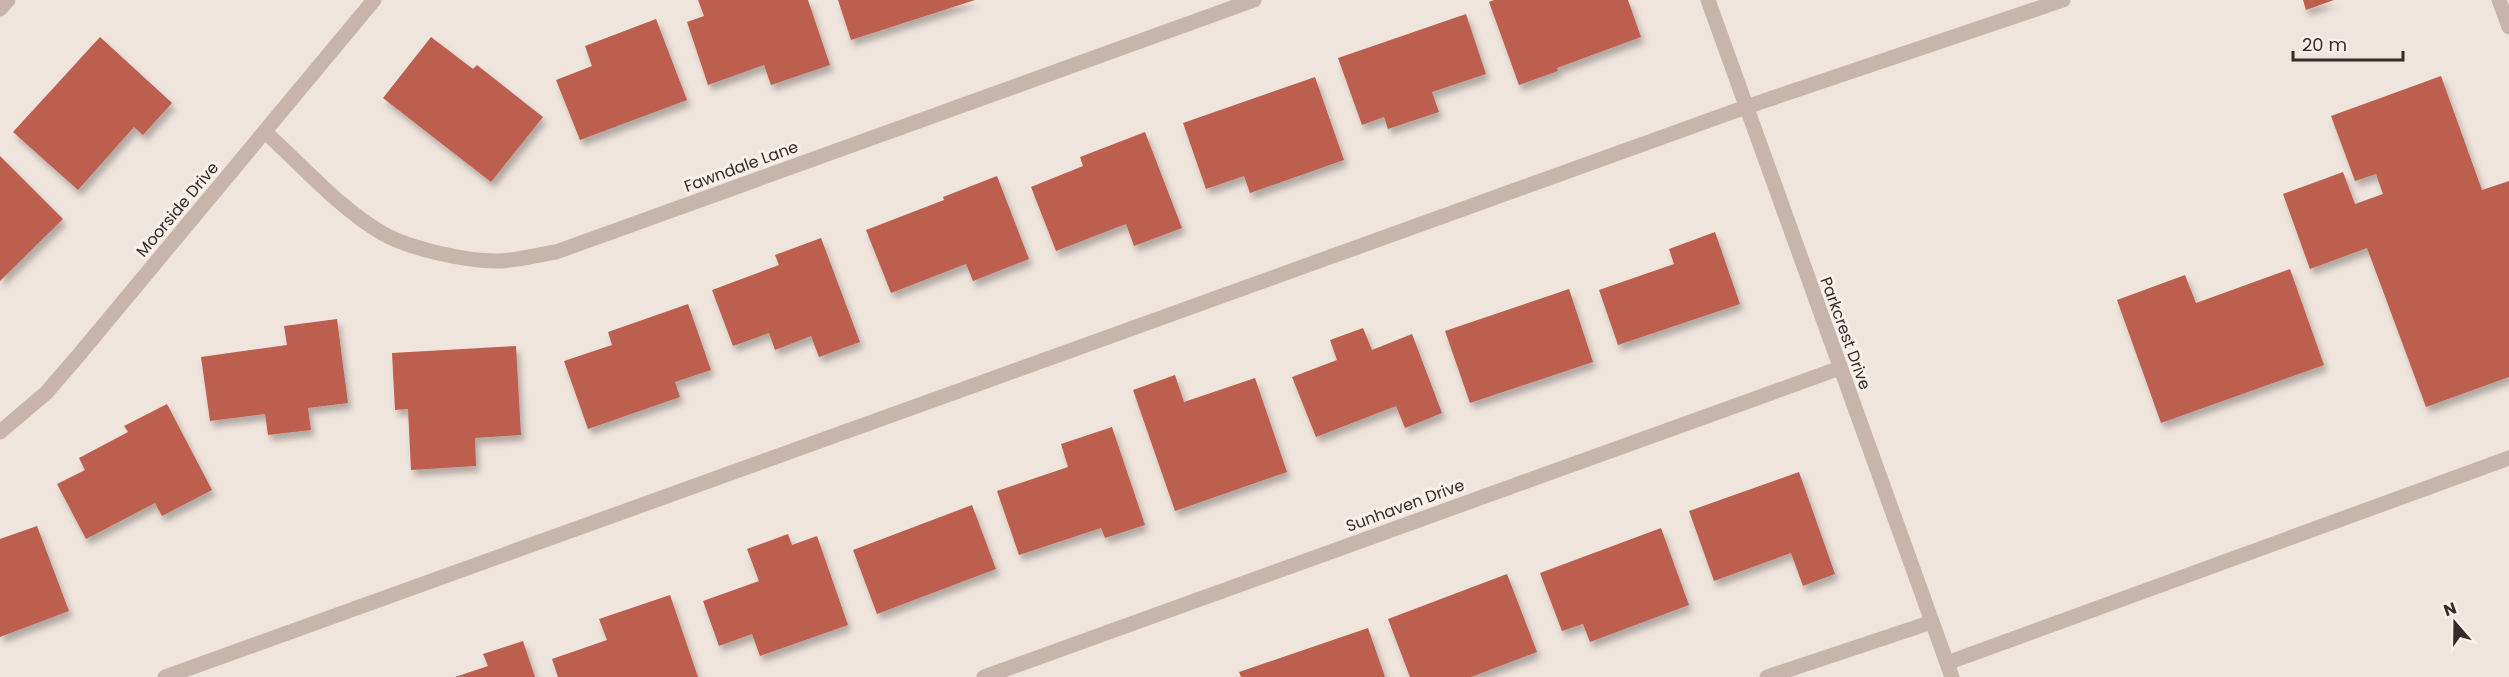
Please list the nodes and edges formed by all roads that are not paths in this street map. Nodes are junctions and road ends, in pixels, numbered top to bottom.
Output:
1 (8, 0) edge
2 (374, 0) edge
3 (1254, 0) edge
4 (1708, 0) edge
5 (2063, 0) edge
6 (2499, 0) edge
7 (0, 9) edge
8 (2509, 27) edge
9 (1746, 107) junction
10 (265, 132) junction
11 (1840, 368) junction
12 (0, 432) edge
13 (2509, 458) edge
14 (1932, 622) junction
15 (1950, 670) edge
16 (165, 677) edge
17 (984, 677) edge
18 (1767, 677) edge

1 - 7 street
2 - 10 street, Moorside Drive
3 - 10 street, Fawndale Lane
4 - 9 street, Parkcrest Drive
5 - 9 street
6 - 8 street
9 - 11 street, Parkcrest Drive
9 - 16 street
10 - 12 street, Moorside Drive
11 - 14 street, Parkcrest Drive
11 - 17 street, Sunhaven Drive
13 - 15 street
14 - 15 street, Parkcrest Drive
14 - 18 street

